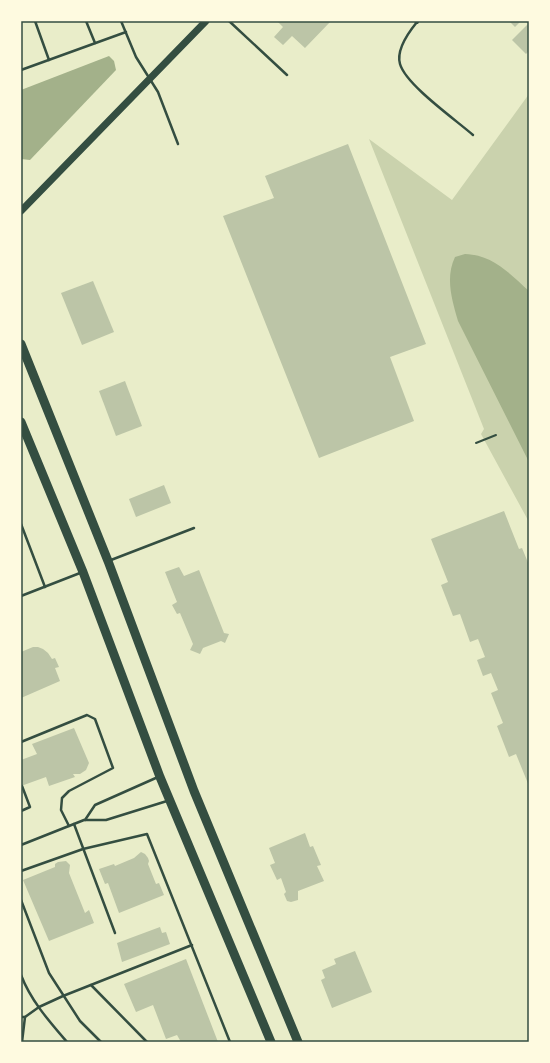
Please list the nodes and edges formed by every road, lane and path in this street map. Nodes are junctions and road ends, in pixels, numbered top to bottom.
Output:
1 (34, 21) edge
2 (86, 21) edge
3 (122, 21) edge
4 (206, 21) edge
5 (229, 21) edge
6 (417, 21) edge
7 (126, 32) junction
8 (95, 43) junction
9 (49, 60) junction
10 (21, 70) edge
11 (287, 75) dead end
12 (149, 80) junction
13 (473, 135) dead end
14 (178, 144) dead end
15 (21, 211) edge
16 (21, 344) edge
17 (21, 422) edge
18 (496, 435) dead end
19 (476, 444) dead end
20 (21, 524) edge
21 (194, 528) dead end
22 (108, 561) junction
23 (83, 572) junction
24 (45, 587) junction
25 (21, 596) edge
26 (21, 742) edge
27 (160, 777) junction
28 (22, 786) edge
29 (170, 800) junction
30 (21, 811) edge
31 (84, 820) junction
32 (74, 824) junction
33 (69, 826) junction
34 (21, 845) edge
35 (83, 849) junction
36 (21, 871) edge
37 (21, 900) edge
38 (115, 933) dead end
39 (192, 945) junction
40 (21, 975) edge
41 (91, 984) junction
42 (63, 996) junction
43 (39, 1007) junction
44 (21, 1017) edge
45 (26, 1017) junction
46 (22, 1042) edge
47 (67, 1042) edge
48 (101, 1042) edge
49 (147, 1042) edge
50 (230, 1042) edge
51 (271, 1042) edge
52 (298, 1042) edge

1 - 9 lane
2 - 8 lane
3 - 7 lane
4 - 12 street
5 - 11 lane
6 - 13 lane
7 - 8 lane
7 - 12 lane
8 - 9 lane
9 - 10 lane
12 - 14 lane
12 - 15 street
16 - 22 main road
17 - 23 main road
18 - 19 path
20 - 24 lane
21 - 22 lane
22 - 52 main road
23 - 24 lane
23 - 27 main road
24 - 25 lane
26 - 33 lane
27 - 29 main road
27 - 31 lane
28 - 30 lane
29 - 31 lane
29 - 51 main road
31 - 32 lane
32 - 33 lane
32 - 35 lane
33 - 34 lane
35 - 36 lane
35 - 38 lane
35 - 39 lane
37 - 42 lane
39 - 41 lane
39 - 50 lane
40 - 43 lane
41 - 42 lane
41 - 49 lane
42 - 43 lane
42 - 48 lane
43 - 45 lane
43 - 47 lane
44 - 45 lane
45 - 46 lane

